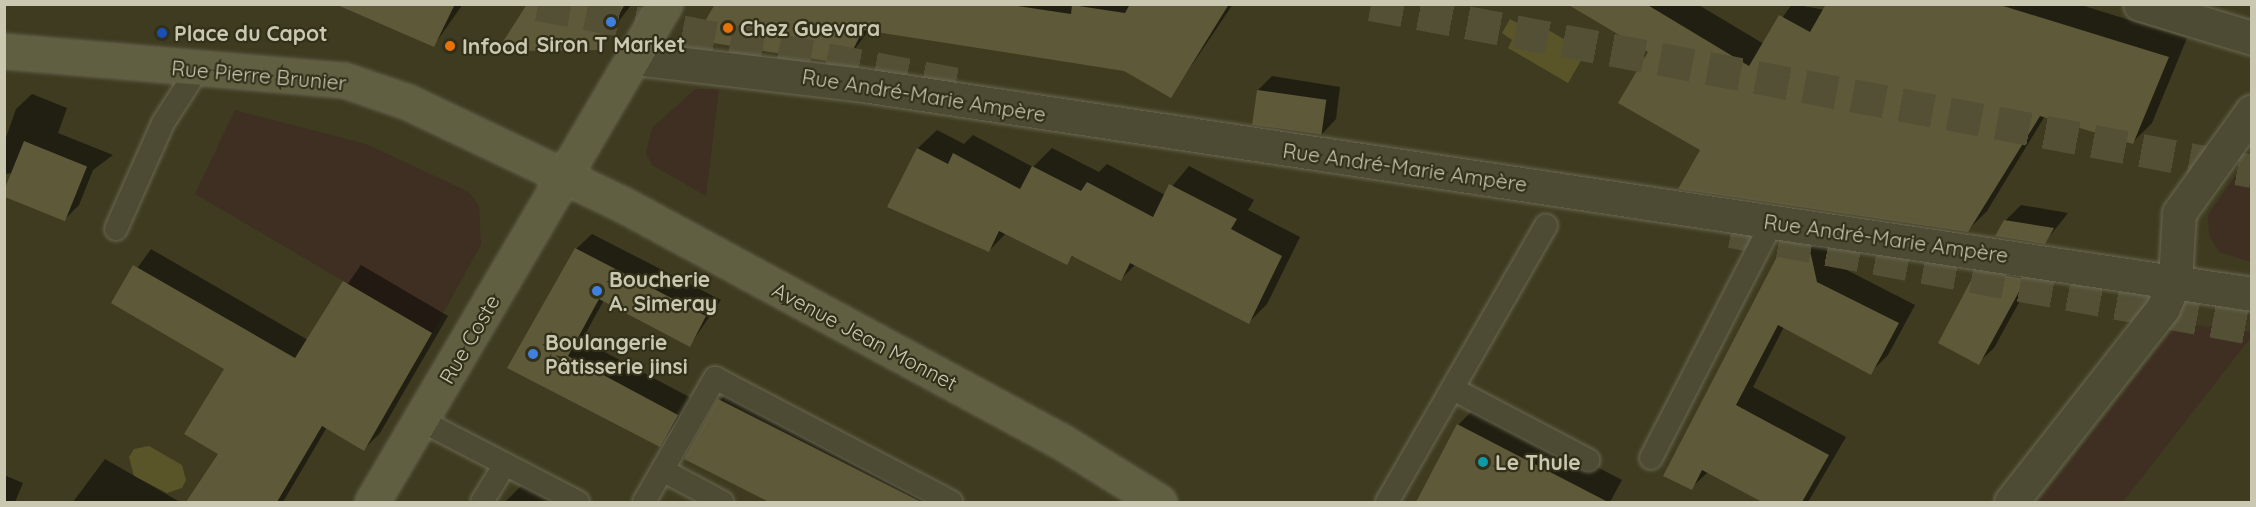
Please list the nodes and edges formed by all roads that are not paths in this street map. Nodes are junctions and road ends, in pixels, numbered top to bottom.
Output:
1 (665, 4) edge
2 (2140, 4) edge
3 (2252, 38) edge
4 (4, 51) edge
5 (634, 58) junction
6 (199, 68) junction
7 (2252, 111) edge
8 (567, 177) junction
9 (1773, 221) junction
10 (1546, 225) dead end
11 (116, 229) dead end
12 (2175, 280) junction
13 (2252, 294) edge
14 (1453, 389) junction
15 (420, 420) junction
16 (1651, 458) dead end
17 (1588, 460) dead end
18 (505, 464) junction
19 (666, 472) junction
20 (372, 502) edge
21 (482, 502) edge
22 (578, 502) edge
23 (644, 502) edge
24 (722, 502) edge
25 (951, 502) edge
26 (1159, 502) edge
27 (1387, 502) edge
28 (2011, 502) edge

1 - 5 street, Rue Coste
2 - 3 street
4 - 6 street, Rue Pierre Brunier
5 - 8 street, Rue Coste
5 - 9 street, Rue André-Marie Ampère
6 - 8 street, Rue Pierre Brunier
6 - 11 lane
7 - 12 street
8 - 15 street, Rue Coste
8 - 26 street, Avenue Jean Monnet
9 - 12 street, Rue André-Marie Ampère
9 - 16 lane
10 - 14 lane
12 - 13 street, Rue André-Marie Ampère
12 - 28 street
14 - 17 lane
14 - 27 lane
15 - 18 lane
15 - 20 street, Rue Coste
18 - 21 lane
18 - 22 lane
19 - 23 lane
19 - 24 lane
19 - 25 lane

